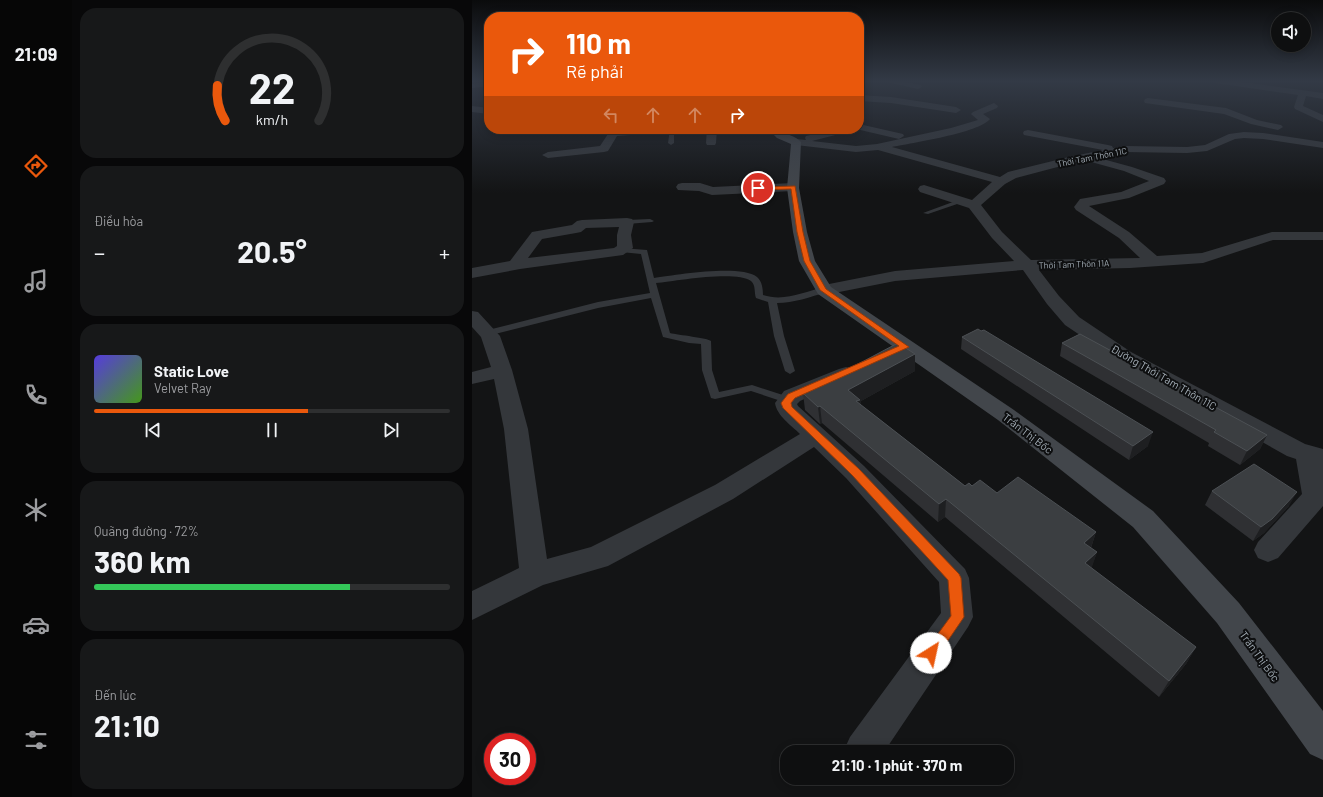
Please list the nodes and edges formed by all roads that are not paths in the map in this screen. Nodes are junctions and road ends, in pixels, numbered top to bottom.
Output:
1 (985, 118) edge
2 (1244, 118) edge
3 (864, 128) edge
4 (1287, 128) dead end
5 (1028, 133) dead end
6 (613, 134) edge
7 (671, 134) edge
8 (712, 134) edge
9 (779, 134) edge
10 (828, 134) edge
11 (1130, 135) dead end
12 (899, 136) dead end
13 (796, 142) junction
14 (671, 143) dead end
15 (711, 143) dead end
16 (1323, 145) edge
17 (877, 147) junction
18 (1124, 149) junction
19 (548, 155) dead end
20 (1085, 157) junction
21 (1001, 181) junction
22 (682, 187) dead end
23 (793, 187) junction
24 (924, 189) dead end
25 (961, 201) junction
26 (974, 205) junction
27 (926, 213) dead end
28 (650, 221) dead end
29 (627, 222) junction
30 (1323, 236) edge
31 (624, 250) junction
32 (1153, 261) junction
33 (515, 265) junction
34 (1027, 266) junction
35 (472, 273) edge
36 (651, 281) junction
37 (824, 290) junction
38 (654, 295) junction
39 (772, 301) junction
40 (476, 319) edge
41 (886, 355) junction
42 (502, 370) junction
43 (790, 371) dead end
44 (472, 378) edge
45 (788, 400) junction
46 (816, 435) junction
47 (1315, 456) edge
48 (1268, 550) dead end
49 (534, 575) junction
50 (472, 606) edge
51 (1323, 741) edge
52 (867, 745) edge

1 - 17 street
2 - 4 street
3 - 12 street
5 - 18 street
6 - 19 street
7 - 14 lane
8 - 15 street
9 - 13 street
10 - 13 street
11 - 18 street
13 - 17 street
13 - 23 street, Trần Thị Bốc
16 - 18 street, Thới Tam Thôn 11C
17 - 21 street
18 - 20 street, Thới Tam Thôn 11C
20 - 21 street, Thới Tam Thôn 11C
20 - 32 street
21 - 26 street, Thới Tam Thôn 11C
22 - 23 street
23 - 37 street, Trần Thị Bốc
24 - 25 street
25 - 26 street
25 - 27 lane
26 - 34 street
28 - 29 lane
29 - 31 street
29 - 33 street
30 - 32 street, Thới Tam Thôn 11A
31 - 33 street
31 - 36 lane
32 - 34 street, Thới Tam Thôn 11A
33 - 35 street
34 - 37 street, Thới Tam Thôn 11A
34 - 47 street, Đường Thới Tam Thôn 11C
36 - 38 lane
36 - 39 lane
37 - 39 lane
37 - 41 street, Trần Thị Bốc
38 - 40 lane
38 - 45 lane
39 - 43 lane
40 - 42 street
41 - 45 street
41 - 51 street, Trần Thị Bốc
42 - 44 street
42 - 49 street
45 - 46 street
46 - 49 street
46 - 52 street
47 - 48 street
49 - 50 street

